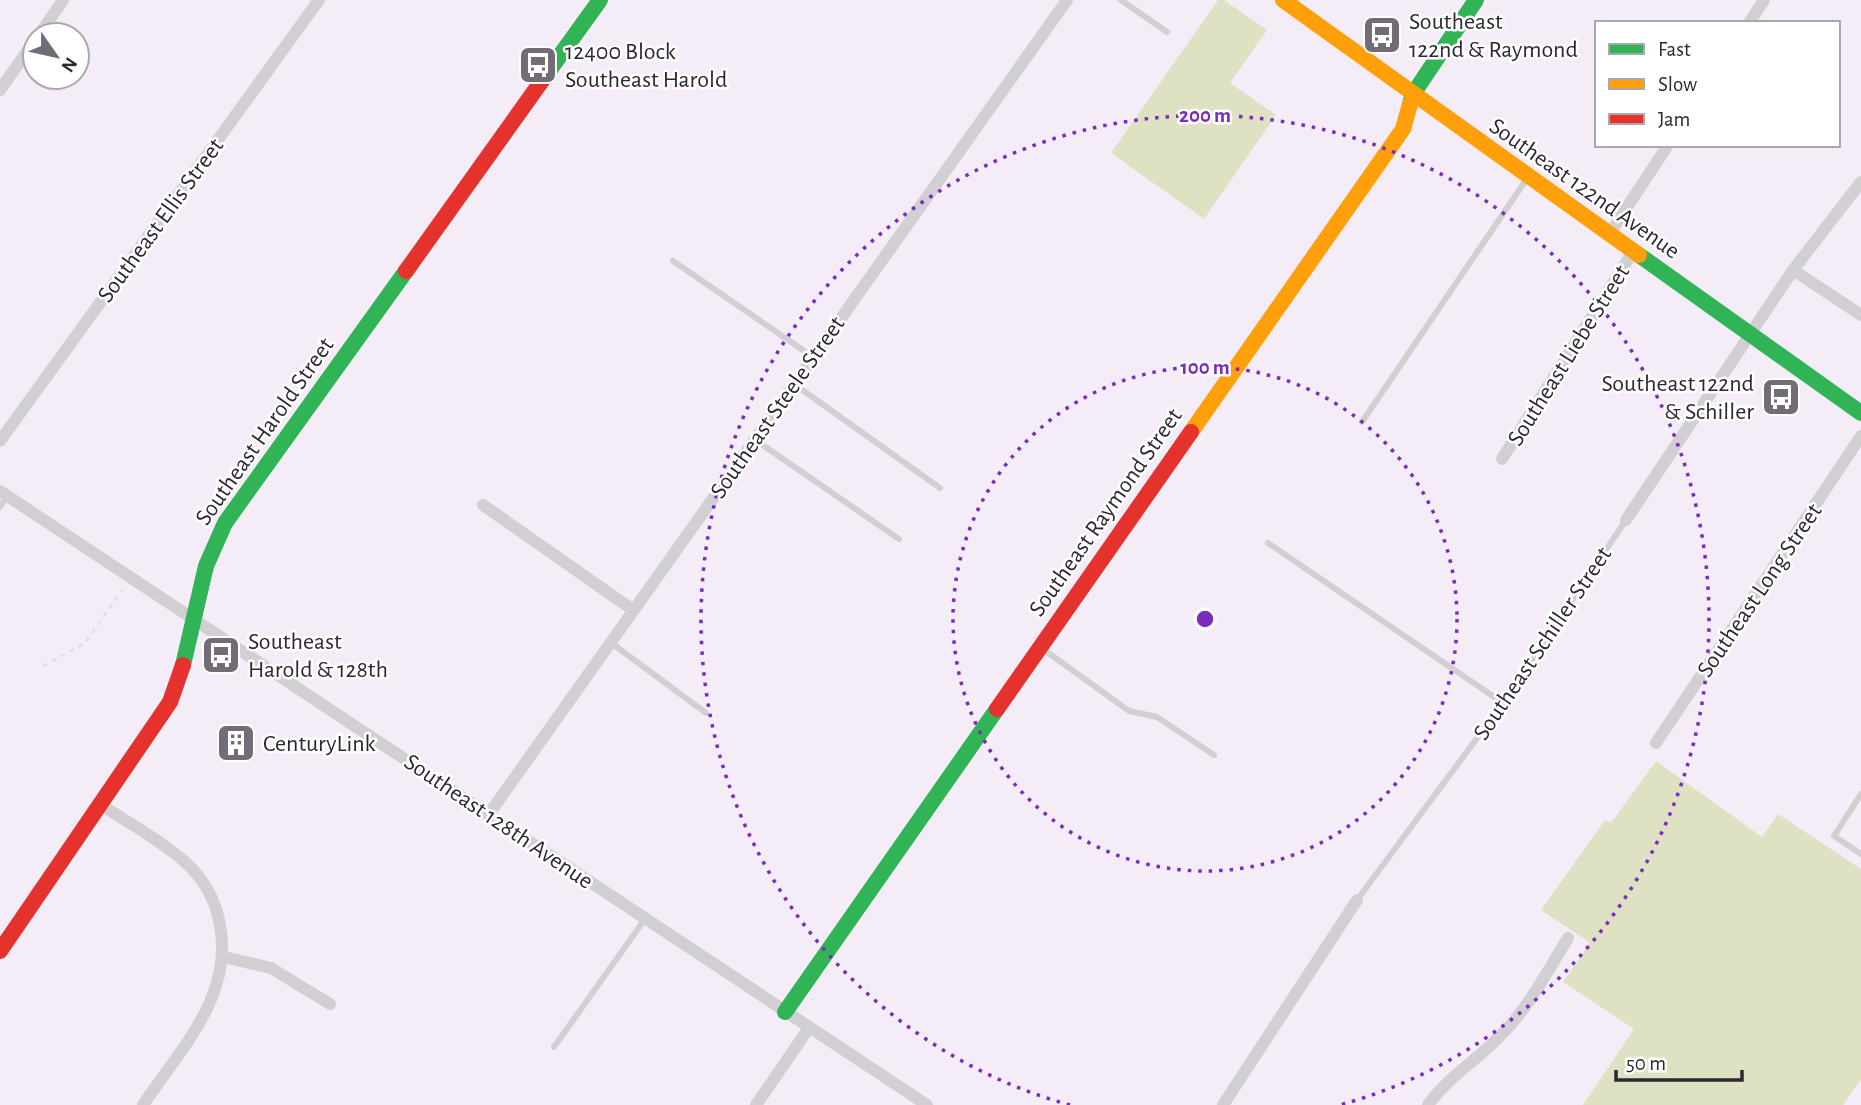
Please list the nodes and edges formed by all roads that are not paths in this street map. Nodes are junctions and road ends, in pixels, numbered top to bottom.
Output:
1 (63, 0) edge
2 (319, 0) edge
3 (600, 0) edge
4 (1067, 0) edge
5 (1121, 0) edge
6 (1283, 0) edge
7 (1476, 0) edge
8 (1764, 0) edge
9 (48, 21) edge
10 (1750, 21) edge
11 (1167, 32) dead end
12 (21, 60) edge
13 (0, 90) edge
14 (1413, 94) junction
15 (1667, 147) edge
16 (1529, 176) junction
17 (1861, 182) edge
18 (1610, 233) junction
19 (1634, 250) junction
20 (673, 261) dead end
21 (1793, 270) junction
22 (1861, 315) edge
23 (1751, 334) junction
24 (813, 357) junction
25 (794, 384) junction
26 (1861, 413) edge
27 (1362, 422) dead end
28 (1861, 436) edge
29 (754, 439) junction
30 (0, 441) edge
31 (1502, 459) dead end
32 (940, 488) dead end
33 (3, 498) edge
34 (483, 505) dead end
35 (1626, 520) joint
36 (899, 539) dead end
37 (1268, 543) dead end
38 (633, 610) junction
39 (194, 619) junction
40 (610, 642) junction
41 (1039, 646) junction
42 (1503, 703) junction
43 (706, 713) dead end
44 (1656, 743) dead end
45 (1214, 755) dead end
46 (1861, 794) edge
47 (101, 805) junction
48 (489, 814) junction
49 (1861, 854) edge
50 (1357, 900) joint
51 (645, 919) junction
52 (1568, 938) dead end
53 (0, 951) edge
54 (224, 957) junction
55 (330, 1004) dead end
56 (785, 1012) junction
57 (809, 1028) junction
58 (554, 1047) dead end
59 (143, 1105) edge
60 (756, 1105) edge
61 (927, 1105) edge
62 (1223, 1105) edge
63 (1428, 1105) edge

1 - 9 street
2 - 30 street, Southeast Ellis Street
3 - 39 street, Southeast Harold Street
4 - 24 street, Southeast Steele Street
5 - 11 lane
6 - 14 street, Southeast 122nd Avenue
7 - 14 street, Southeast Raymond Street
8 - 10 street
12 - 13 street
14 - 16 street, Southeast 122nd Avenue
14 - 41 street, Southeast Raymond Street
15 - 18 street, Southeast Liebe Street
16 - 18 street, Southeast 122nd Avenue
16 - 27 lane
17 - 21 street, Southeast Schiller Street
18 - 19 street, Southeast 122nd Avenue
19 - 23 street, Southeast 122nd Avenue
19 - 31 street, Southeast Liebe Street
20 - 24 lane
21 - 22 street
21 - 23 street, Southeast Schiller Street
23 - 26 street, Southeast 122nd Avenue
23 - 35 street, Southeast Schiller Street
24 - 25 street, Southeast Steele Street
25 - 29 street, Southeast Steele Street
25 - 32 lane
28 - 44 street, Southeast Long Street
29 - 36 lane
29 - 38 street, Southeast Steele Street
33 - 39 street, Southeast 128th Avenue
34 - 38 street
35 - 42 lane, Southeast Schiller Street
37 - 42 lane
38 - 40 street, Southeast Steele Street
39 - 47 street, Southeast Harold Street
39 - 48 street, Southeast 128th Avenue
40 - 43 lane
40 - 48 street, Southeast Steele Street
41 - 45 lane
41 - 56 street, Southeast Raymond Street
42 - 50 lane, Southeast Schiller Street
46 - 49 lane
47 - 53 street, Southeast Harold Street
47 - 54 street
48 - 51 street, Southeast 128th Avenue
50 - 62 street, Southeast Schiller Street
51 - 56 street, Southeast 128th Avenue
51 - 58 lane
52 - 63 street
54 - 55 street
54 - 59 street
56 - 57 street, Southeast 128th Avenue
57 - 60 street
57 - 61 street, Southeast 128th Avenue

